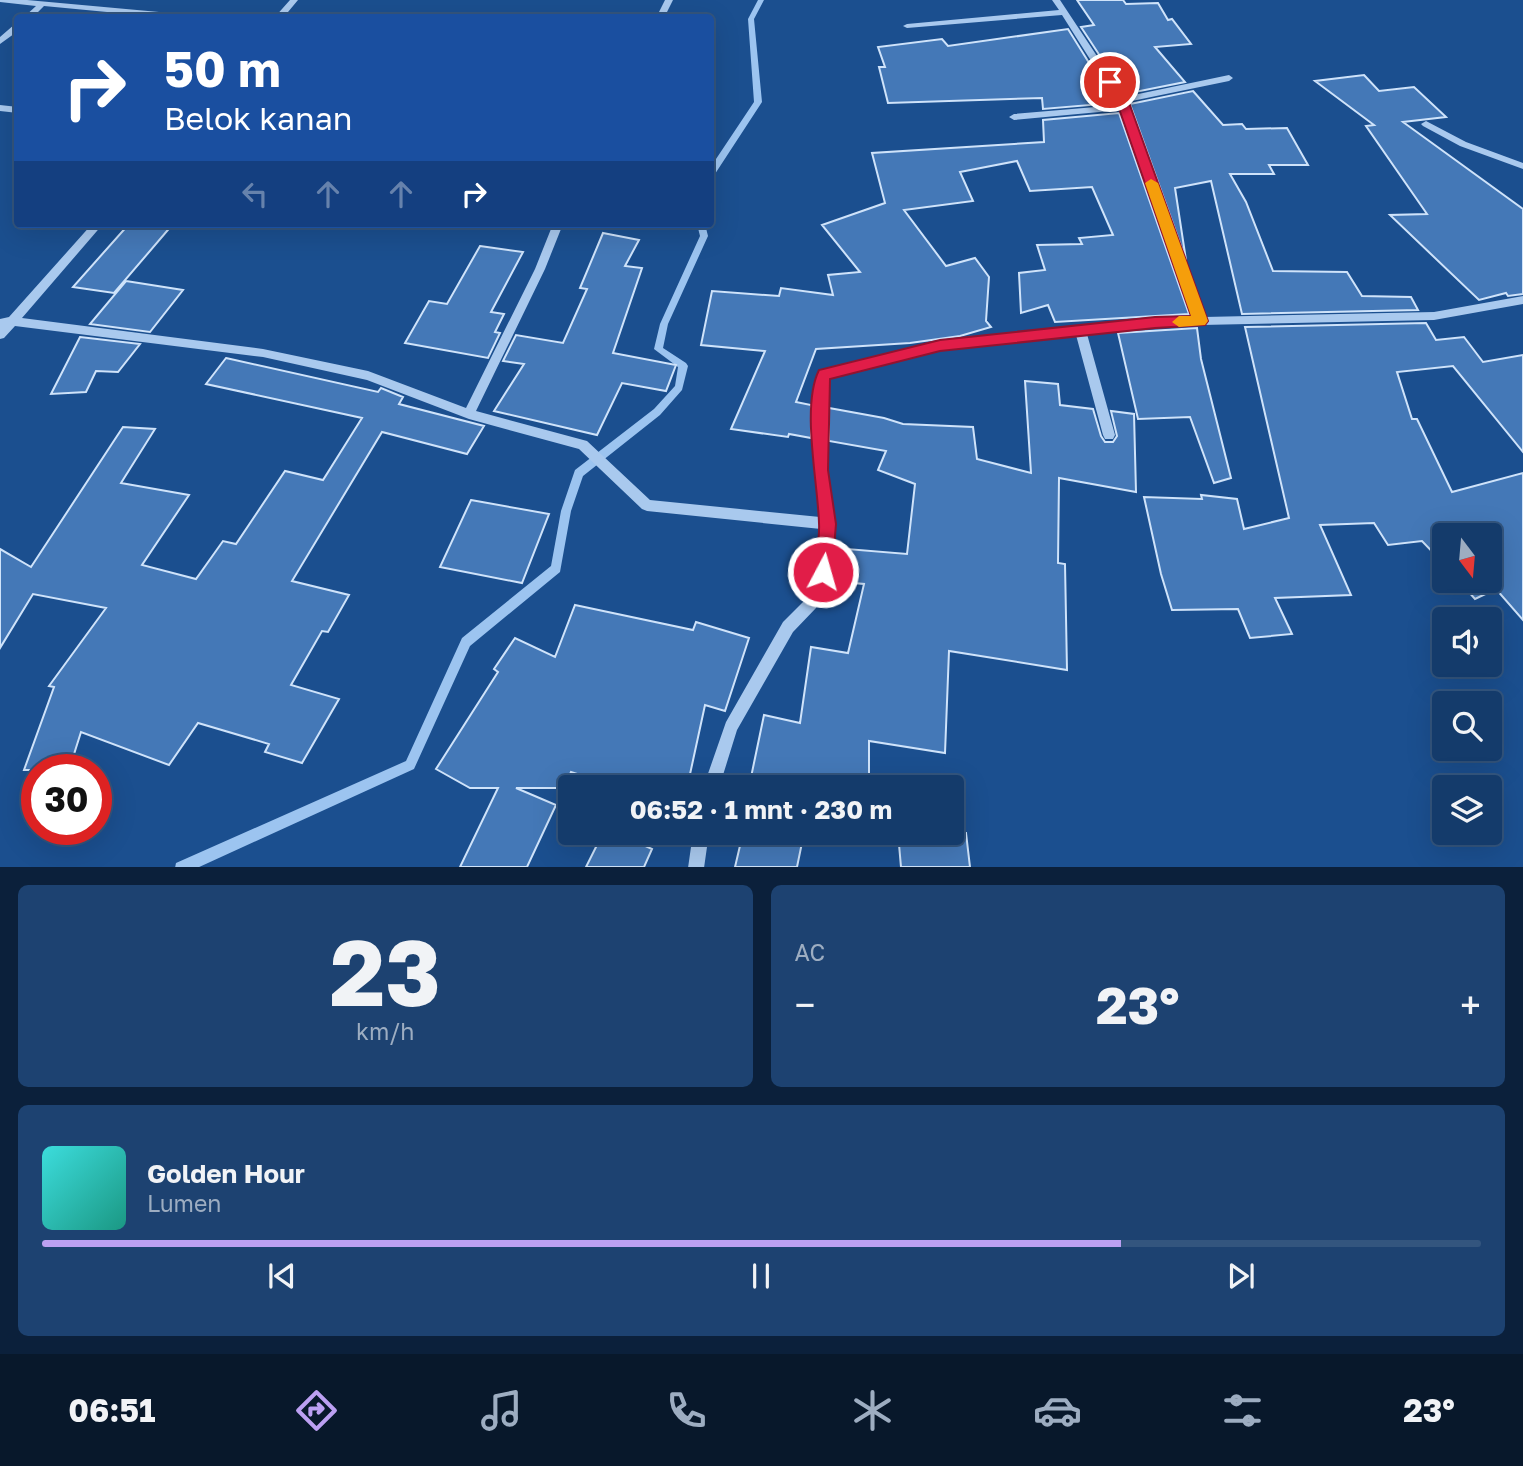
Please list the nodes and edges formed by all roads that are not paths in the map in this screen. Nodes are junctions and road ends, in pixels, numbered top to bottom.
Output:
1 (0, 0) edge
2 (294, 0) edge
3 (1056, 0) edge
4 (43, 5) junction
5 (135, 10) junction
6 (1064, 12) junction
7 (32, 14) edge
8 (130, 14) edge
9 (168, 14) edge
10 (282, 14) edge
11 (907, 26) dead end
12 (14, 29) edge
13 (0, 41) edge
14 (1229, 78) dead end
15 (1123, 104) junction
16 (1014, 117) dead end
17 (1426, 124) dead end
18 (1523, 166) edge
19 (95, 228) edge
20 (556, 228) edge
21 (1523, 300) edge
22 (1200, 321) junction
23 (6, 322) edge
24 (1080, 330) junction
25 (0, 335) edge
26 (469, 414) junction
27 (1109, 435) dead end
28 (828, 524) junction
29 (715, 775) edge
30 (699, 845) edge
31 (696, 867) edge

1 - 4 street
2 - 10 street
3 - 6 street
4 - 5 street
4 - 7 street
5 - 8 street
5 - 9 street
6 - 11 street
6 - 15 street
12 - 13 street
14 - 15 street
15 - 16 street
15 - 22 street
17 - 18 street
19 - 23 street
20 - 26 street
21 - 22 street
22 - 24 street
23 - 25 street
23 - 26 street
24 - 27 street
24 - 28 street
26 - 28 street
28 - 29 street
30 - 31 street

